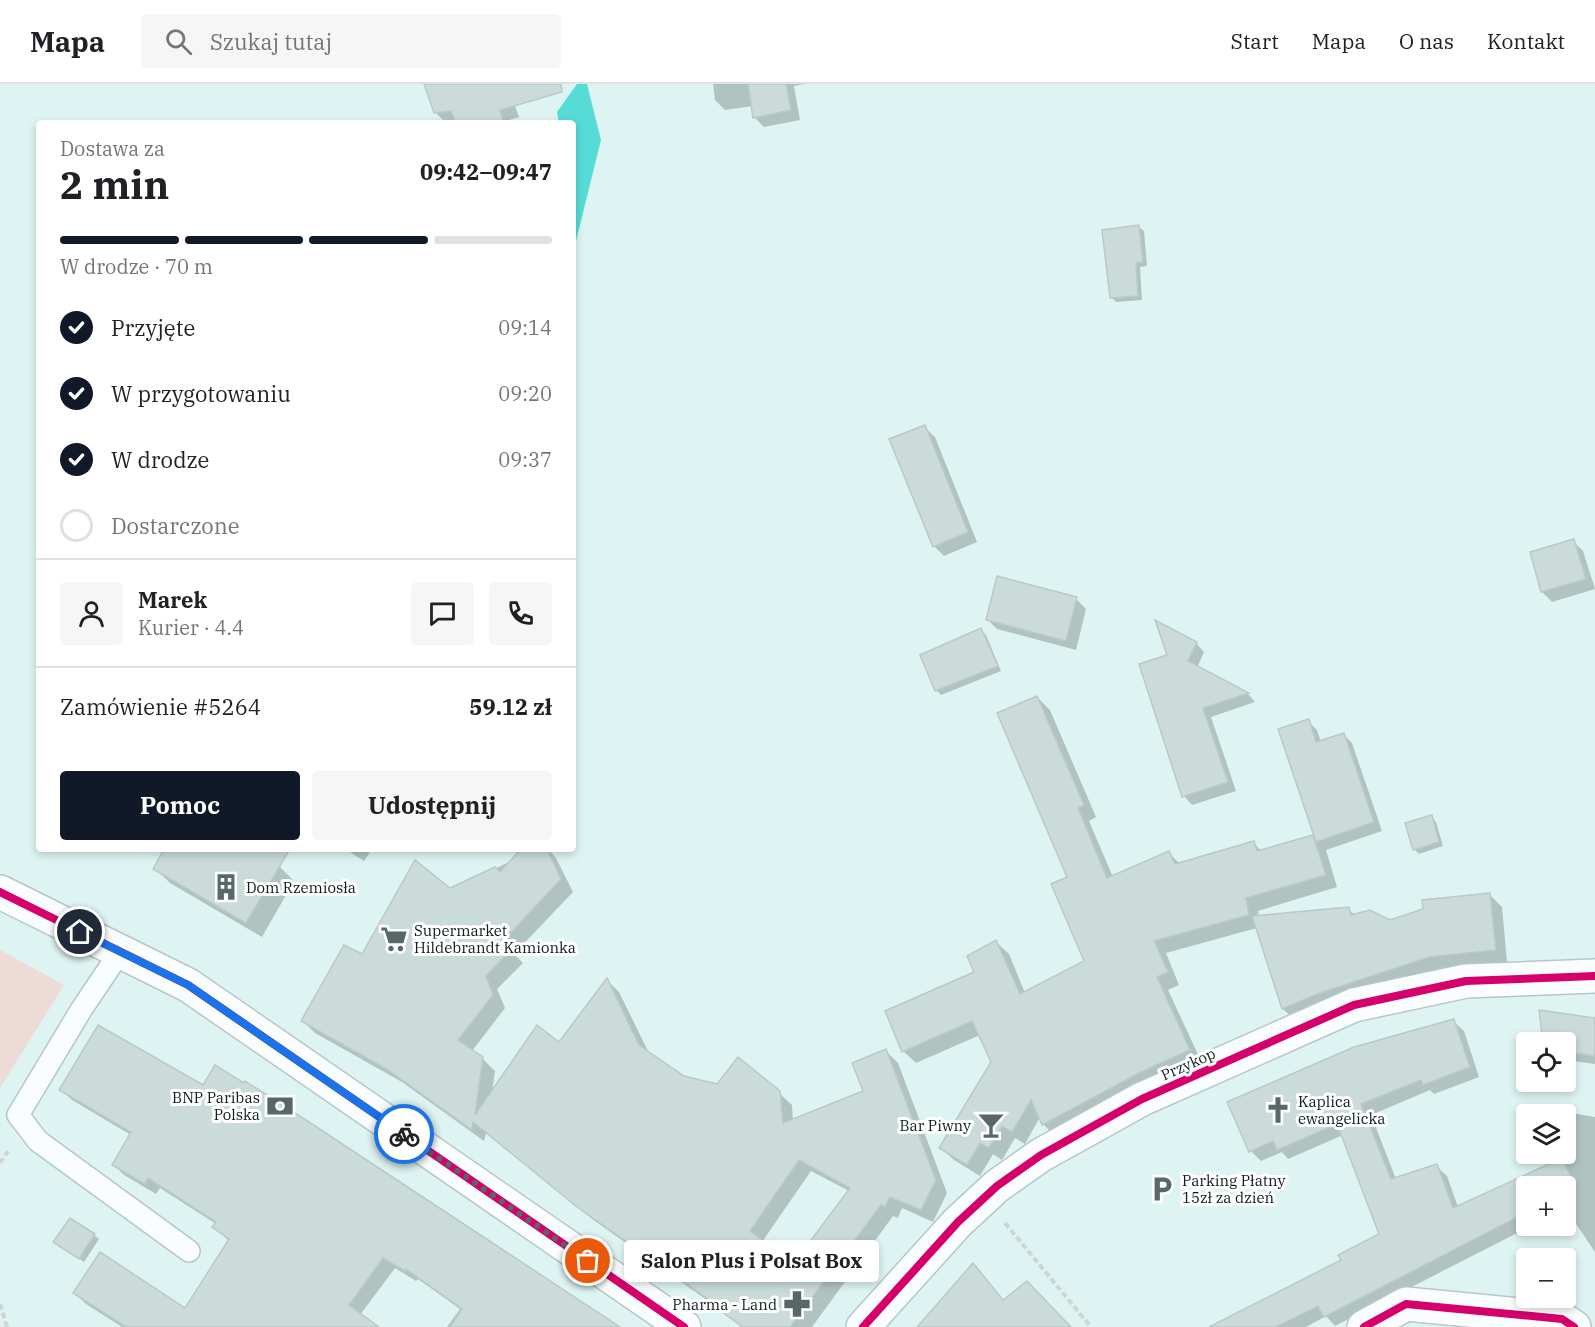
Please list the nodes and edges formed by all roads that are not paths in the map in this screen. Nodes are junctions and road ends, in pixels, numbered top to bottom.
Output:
1 (0, 892) edge
2 (120, 952) junction
3 (1595, 976) edge
4 (189, 1251) dead end
5 (684, 1327) edge
6 (863, 1327) edge
7 (1364, 1327) edge
8 (1574, 1327) edge

1 - 2 street
2 - 4 lane
2 - 5 street
3 - 6 street, Przykop
7 - 8 street

